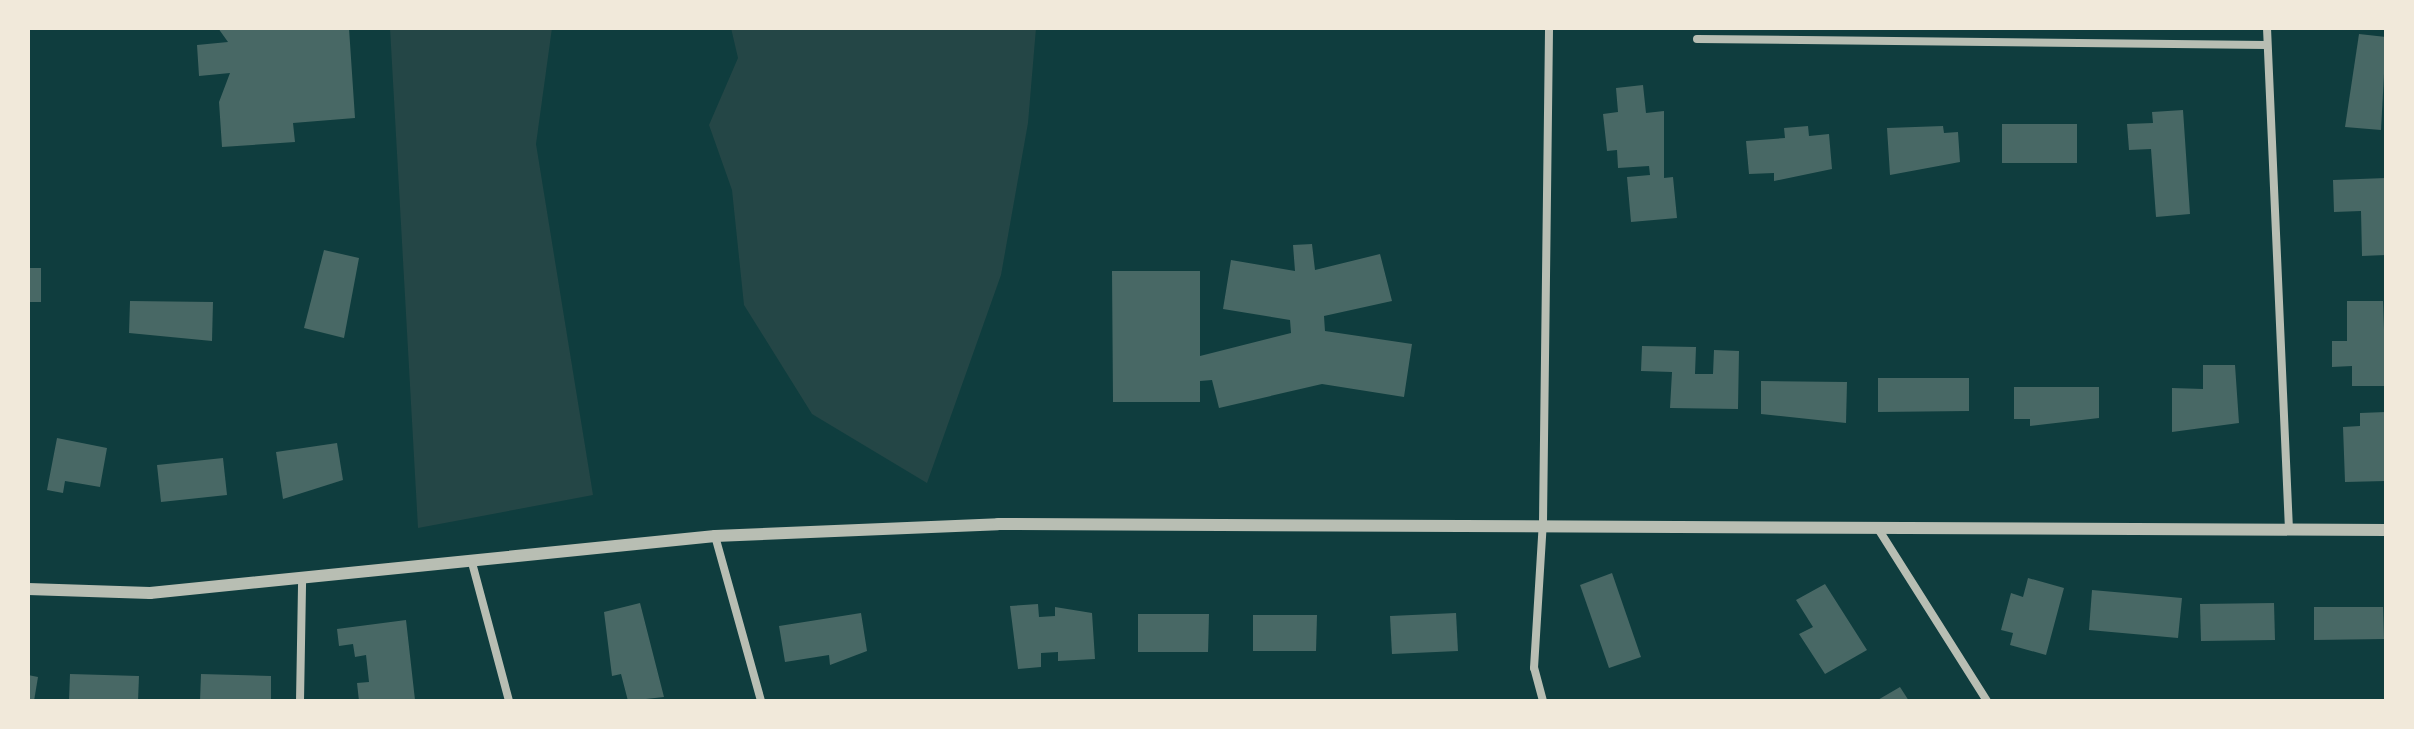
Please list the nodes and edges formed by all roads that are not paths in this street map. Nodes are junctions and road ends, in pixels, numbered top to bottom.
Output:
1 (1549, 28) edge
2 (2267, 28) edge
3 (1697, 39) dead end
4 (2267, 45) junction
5 (1543, 522) junction
6 (1876, 526) junction
7 (2289, 529) junction
8 (2386, 530) edge
9 (715, 536) junction
10 (471, 559) junction
11 (302, 581) junction
12 (28, 589) edge
13 (300, 701) edge
14 (509, 701) edge
15 (761, 701) edge
16 (1543, 701) edge
17 (1987, 701) edge

1 - 5 street
2 - 4 street
3 - 4 street
4 - 7 street
5 - 6 street
5 - 9 street
5 - 16 street
6 - 7 street
6 - 17 street
7 - 8 street
9 - 10 street
9 - 15 street
10 - 11 street
10 - 14 street
11 - 12 street
11 - 13 street

